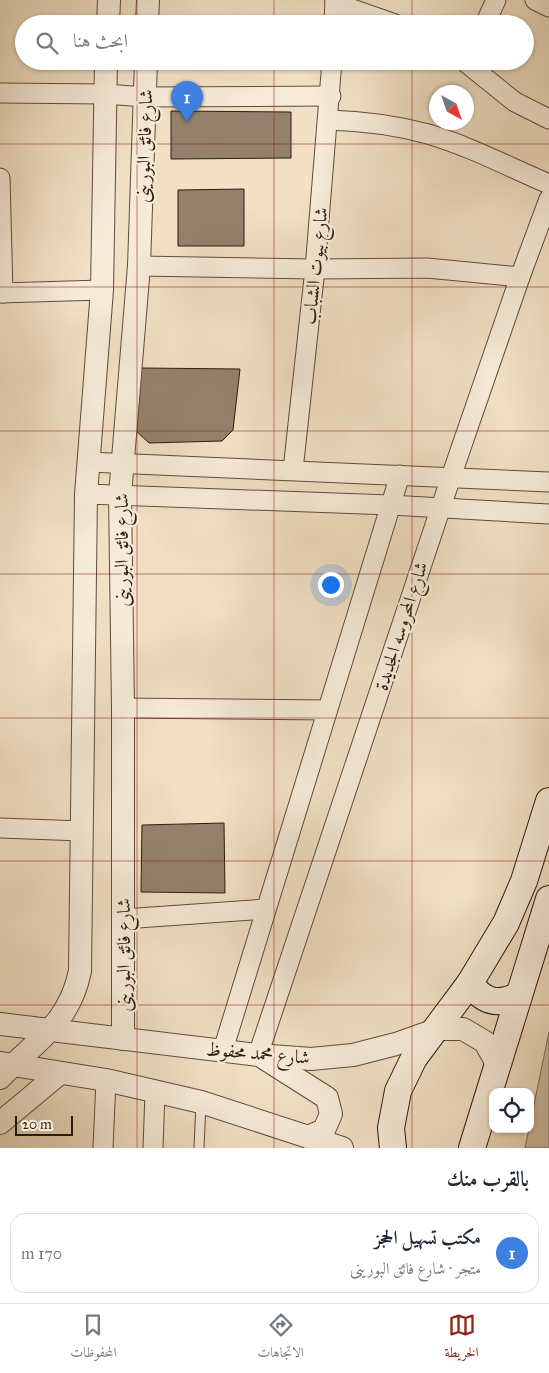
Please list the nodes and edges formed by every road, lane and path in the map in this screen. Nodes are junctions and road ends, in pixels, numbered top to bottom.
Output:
1 (109, 0) edge
2 (148, 0) edge
3 (496, 0) edge
4 (535, 0) edge
5 (335, 1) edge
6 (549, 7) edge
7 (108, 15) edge
8 (147, 15) edge
9 (334, 15) edge
10 (372, 15) edge
11 (489, 15) edge
12 (105, 70) edge
13 (146, 70) edge
14 (332, 70) edge
15 (476, 70) edge
16 (0, 93) edge
17 (104, 94) junction
18 (331, 96) junction
19 (145, 97) junction
20 (549, 119) edge
21 (328, 120) junction
22 (0, 178) edge
23 (549, 184) edge
24 (549, 199) edge
25 (139, 266) junction
26 (315, 269) junction
27 (520, 277) junction
28 (102, 290) junction
29 (1, 293) edge
30 (88, 462) junction
31 (123, 464) junction
32 (293, 470) junction
33 (400, 475) junction
34 (451, 478) junction
35 (549, 482) edge
36 (86, 494) junction
37 (120, 495) junction
38 (390, 505) junction
39 (440, 509) junction
40 (549, 514) edge
41 (123, 708) junction
42 (327, 710) junction
43 (549, 801) edge
44 (0, 828) edge
45 (82, 831) junction
46 (549, 899) edge
47 (266, 909) junction
48 (123, 919) junction
49 (470, 983) junction
50 (518, 995) junction
51 (0, 1024) edge
52 (438, 1028) junction
53 (50, 1030) junction
54 (122, 1039) junction
55 (223, 1050) junction
56 (258, 1055) junction
57 (497, 1064) junction
58 (4, 1069) edge
59 (60, 1073) junction
60 (106, 1080) junction
61 (155, 1092) junction
62 (200, 1102) junction
63 (0, 1123) edge
64 (308, 1137) junction
65 (103, 1148) edge
66 (153, 1148) edge
67 (199, 1148) edge
68 (342, 1148) edge
69 (393, 1148) edge
70 (472, 1148) edge

1 - 7 street
2 - 8 street
3 - 11 street
4 - 6 street
5 - 9 street
5 - 10 street
12 - 17 street, شارع فائق البورينى
13 - 19 street, شارع فائق البورينى
14 - 18 street, شارع بيوت الشباب
15 - 20 street
16 - 17 street
17 - 19 street
17 - 28 street, شارع فائق البورينى
18 - 19 street
18 - 21 street, شارع بيوت الشباب
19 - 25 street, شارع فائق البورينى
21 - 23 street
21 - 26 street, شارع بيوت الشباب
22 - 29 street
24 - 27 street, شارع المحروسه الجديدة
25 - 26 street
25 - 31 street, شارع فائق البورينى
26 - 27 street
26 - 32 street, شارع بيوت الشباب
27 - 34 street, شارع المحروسه الجديدة
28 - 29 street
28 - 30 street, شارع فائق البورينى
30 - 31 street
30 - 36 street, شارع فائق البورينى
31 - 32 street
31 - 37 street, شارع فائق البورينى
32 - 33 street
33 - 34 street
33 - 38 street
34 - 35 street
34 - 39 street, شارع المحروسه الجديدة
36 - 37 street
36 - 45 street, شارع فائق البورينى
37 - 38 street
37 - 41 street, شارع فائق البورينى
38 - 39 street
38 - 42 street
39 - 40 street
39 - 56 street, شارع المحروسه الجديدة
41 - 42 street
41 - 48 street, شارع فائق البورينى
42 - 47 street
43 - 49 main road
44 - 45 street
45 - 53 street, شارع فائق البورينى
46 - 50 main road
47 - 48 street
47 - 55 street
48 - 54 street, شارع فائق البورينى
49 - 50 main road
49 - 52 main road
50 - 57 main road
51 - 53 street, شارع محمد محفوظ
52 - 56 street, شارع محمد محفوظ
52 - 57 street, شارع محمد محفوظ
52 - 69 main road
53 - 54 street, شارع محمد محفوظ
53 - 58 street, شارع فائق البورينى
54 - 55 street, شارع محمد محفوظ
55 - 56 street, شارع محمد محفوظ
56 - 64 street
57 - 70 main road
58 - 59 street
59 - 60 street
59 - 63 street
60 - 61 street
60 - 65 street
61 - 62 street
61 - 66 street
62 - 64 street
62 - 67 lane
64 - 68 street

